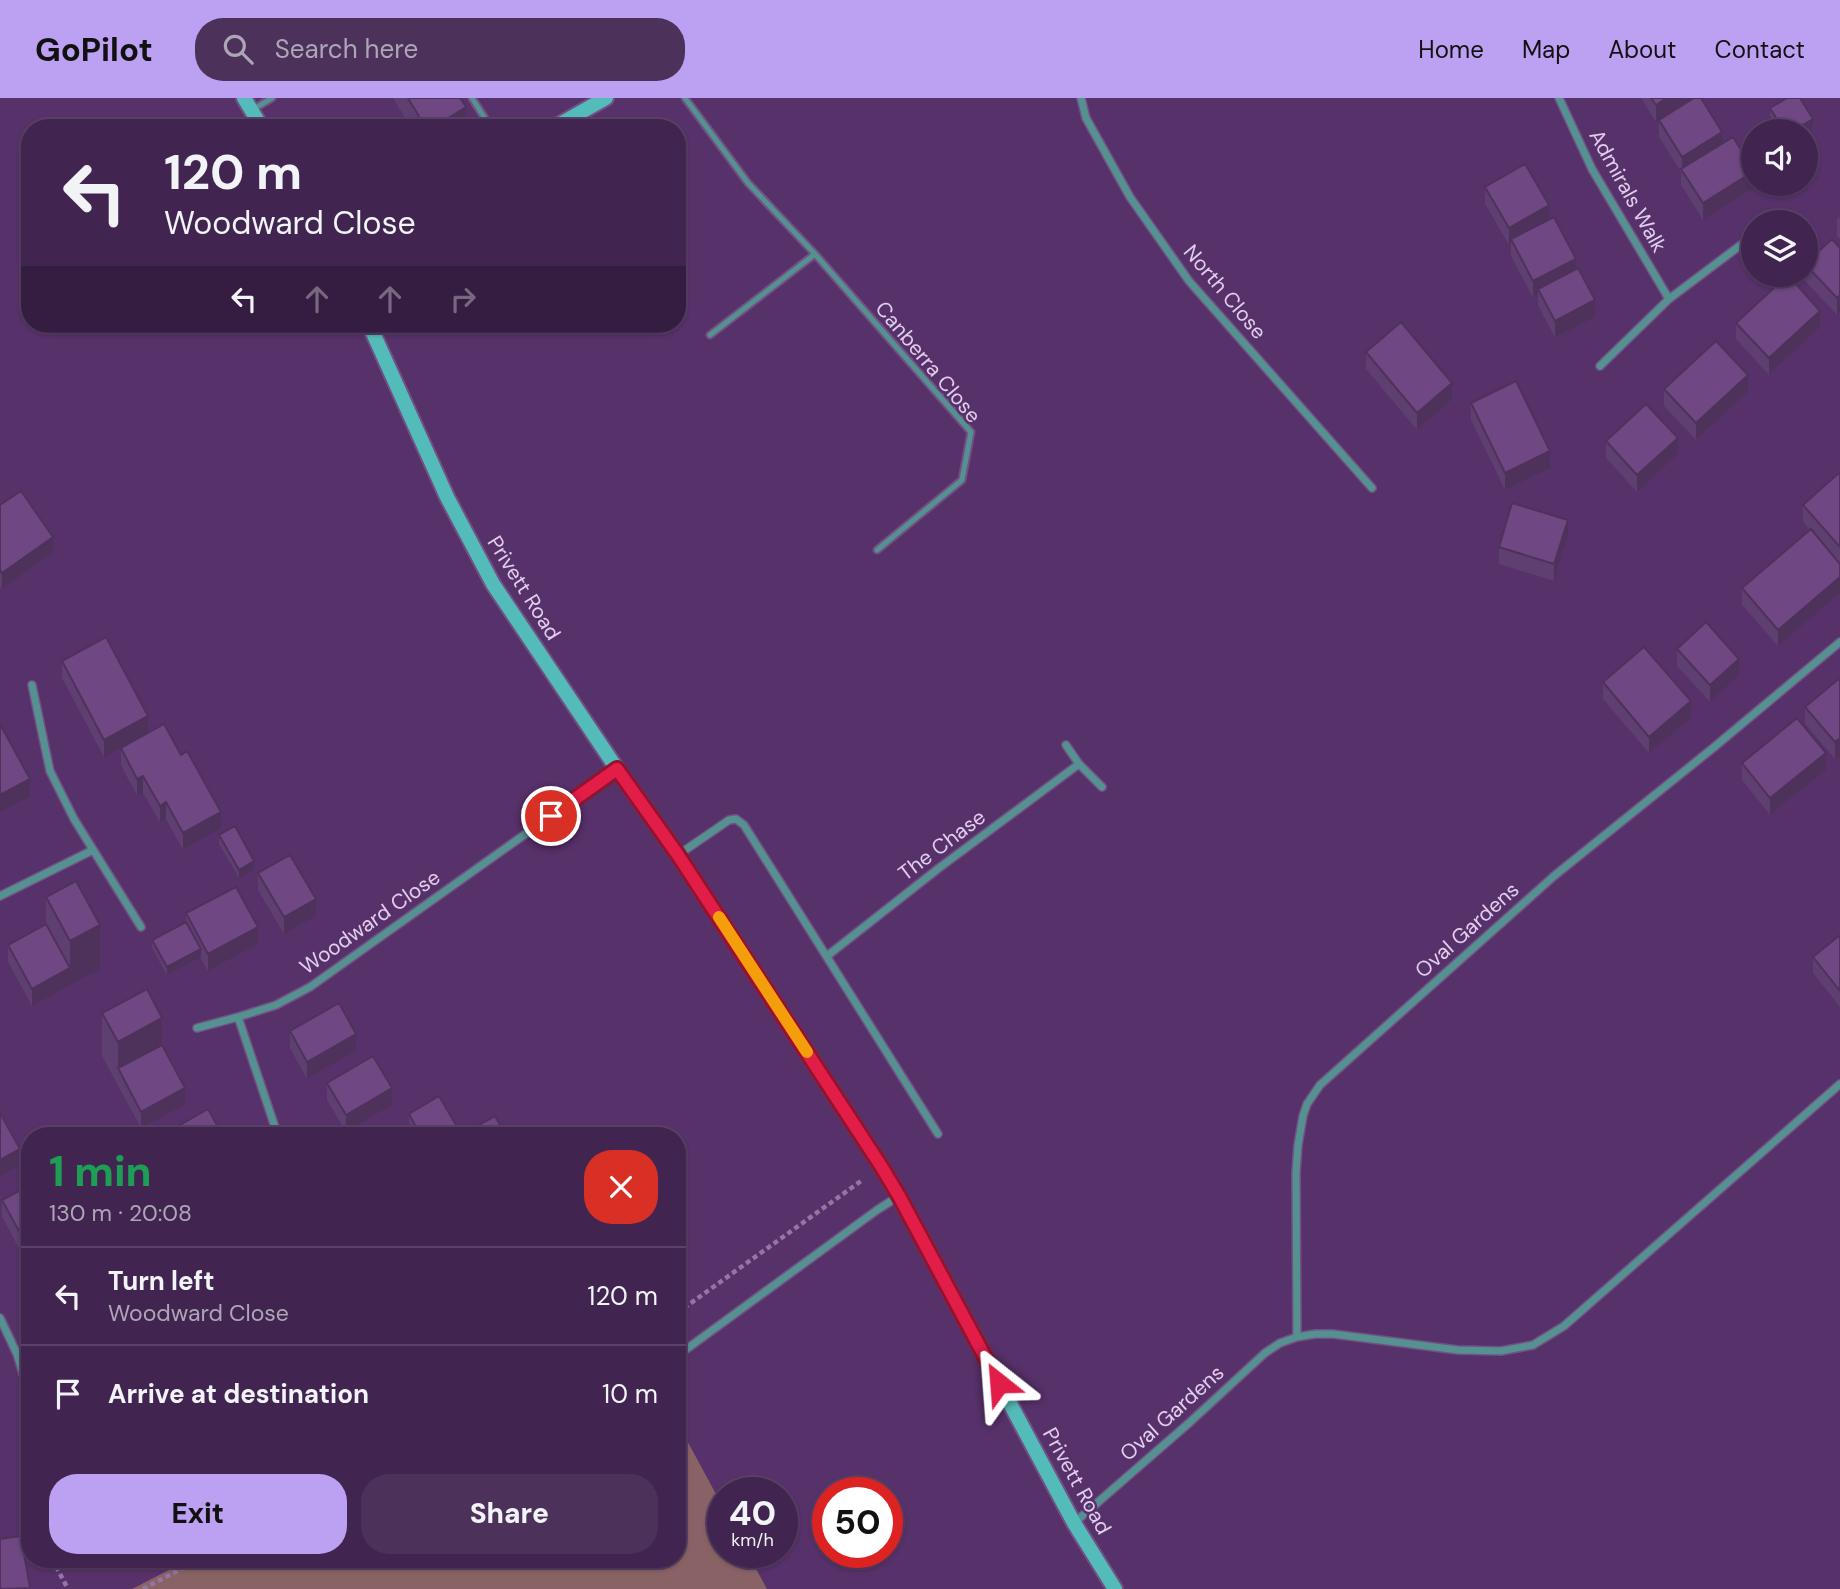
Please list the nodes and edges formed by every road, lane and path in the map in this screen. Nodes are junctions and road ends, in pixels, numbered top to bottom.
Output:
1 (272, 98) edge
2 (472, 98) edge
3 (606, 98) edge
4 (685, 98) edge
5 (1081, 98) edge
6 (1559, 98) edge
7 (248, 104) edge
8 (485, 119) edge
9 (569, 119) edge
10 (1741, 245) edge
11 (815, 254) junction
12 (1669, 299) junction
13 (373, 333) edge
14 (710, 335) dead end
15 (1600, 366) dead end
16 (1372, 488) dead end
17 (877, 550) dead end
18 (1840, 642) edge
19 (32, 685) dead end
20 (1066, 746) dead end
21 (1079, 764) junction
22 (617, 769) junction
23 (1102, 787) dead end
24 (93, 850) junction
25 (678, 855) junction
26 (0, 896) edge
27 (141, 927) dead end
28 (827, 956) junction
29 (238, 1017) junction
30 (197, 1028) dead end
31 (1840, 1084) edge
32 (275, 1127) edge
33 (938, 1134) dead end
34 (881, 1166) junction
35 (899, 1196) junction
36 (686, 1307) edge
37 (0, 1318) edge
38 (1297, 1337) junction
39 (686, 1349) edge
40 (21, 1367) edge
41 (1074, 1522) junction
42 (57, 1568) edge
43 (183, 1568) edge
44 (68, 1589) edge
45 (143, 1589) edge
46 (1115, 1589) edge

1 - 7 lane
2 - 8 lane
3 - 9 main road
4 - 11 lane, Canberra Close
5 - 16 street, North Close
6 - 12 street, Admirals Walk
10 - 12 street
11 - 14 lane
11 - 17 lane, Canberra Close
12 - 15 street
13 - 22 main road, Privett Road
18 - 38 street, Oval Gardens
19 - 24 street
20 - 21 street
21 - 23 street
21 - 28 street, The Chase
22 - 25 main road, Privett Road
22 - 29 street, Woodward Close
24 - 26 street
24 - 27 street
25 - 28 street
25 - 34 main road, Privett Road
28 - 33 street
29 - 30 street, Woodward Close
29 - 32 street
31 - 38 street, Oval Gardens
34 - 35 main road, Privett Road
34 - 36 path
35 - 39 street
35 - 41 main road, Privett Road
37 - 40 street
38 - 41 street, Oval Gardens
41 - 46 main road, Privett Road
42 - 44 path
43 - 45 path

